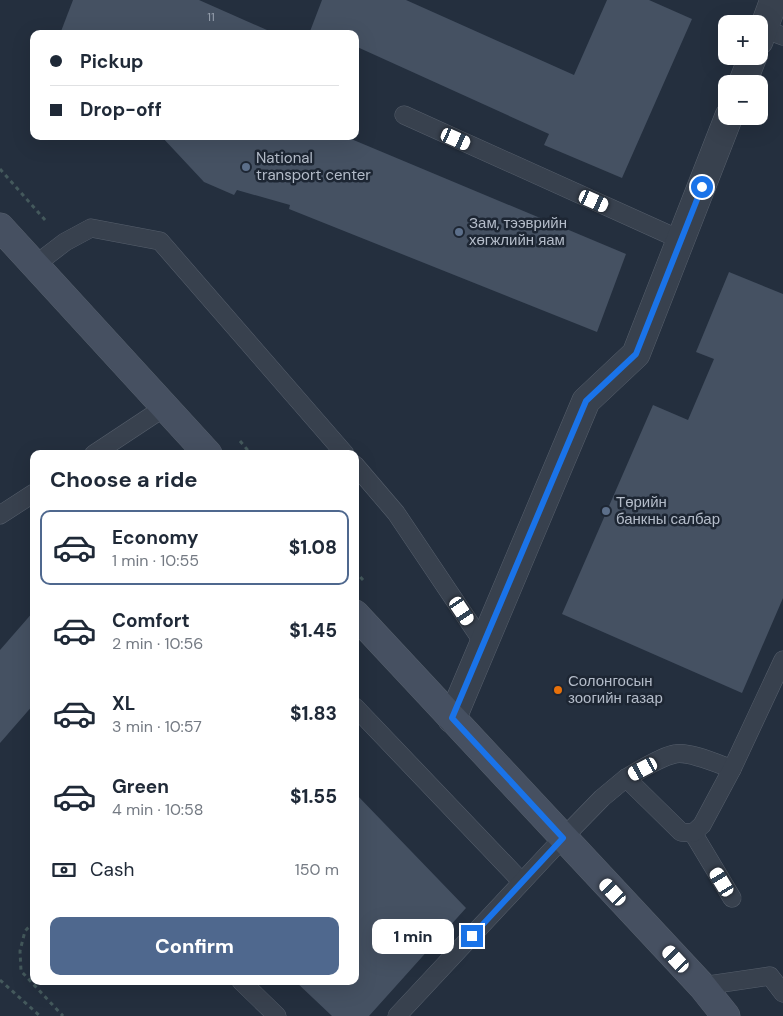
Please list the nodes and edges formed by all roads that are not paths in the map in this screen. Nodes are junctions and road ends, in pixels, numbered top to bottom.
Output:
1 (774, 0) edge
2 (768, 36) edge
3 (404, 115) dead end
4 (726, 125) edge
5 (0, 227) edge
6 (681, 240) junction
7 (35, 264) junction
8 (166, 408) junction
9 (100, 450) edge
10 (204, 450) edge
11 (342, 450) edge
12 (359, 470) edge
13 (30, 495) edge
14 (0, 514) edge
15 (359, 618) edge
16 (484, 644) junction
17 (783, 660) edge
18 (359, 711) edge
19 (452, 718) junction
20 (732, 769) junction
21 (626, 778) junction
22 (692, 833) junction
23 (563, 838) junction
24 (522, 882) junction
25 (732, 898) dead end
26 (245, 985) edge
27 (702, 986) junction
28 (783, 993) edge
29 (277, 1016) edge
30 (398, 1016) edge
31 (726, 1016) edge

1 - 2 street
3 - 6 lane
4 - 6 street
5 - 7 street
6 - 16 street
7 - 8 street
7 - 11 lane
8 - 9 lane
8 - 10 street
12 - 16 lane
13 - 14 lane
15 - 19 street
16 - 19 street
17 - 20 lane
18 - 24 lane
19 - 23 street
20 - 21 lane
20 - 22 lane
21 - 22 lane
21 - 23 lane
22 - 25 lane
23 - 24 lane
23 - 27 street
24 - 30 lane
26 - 29 lane
27 - 28 lane
27 - 31 street

